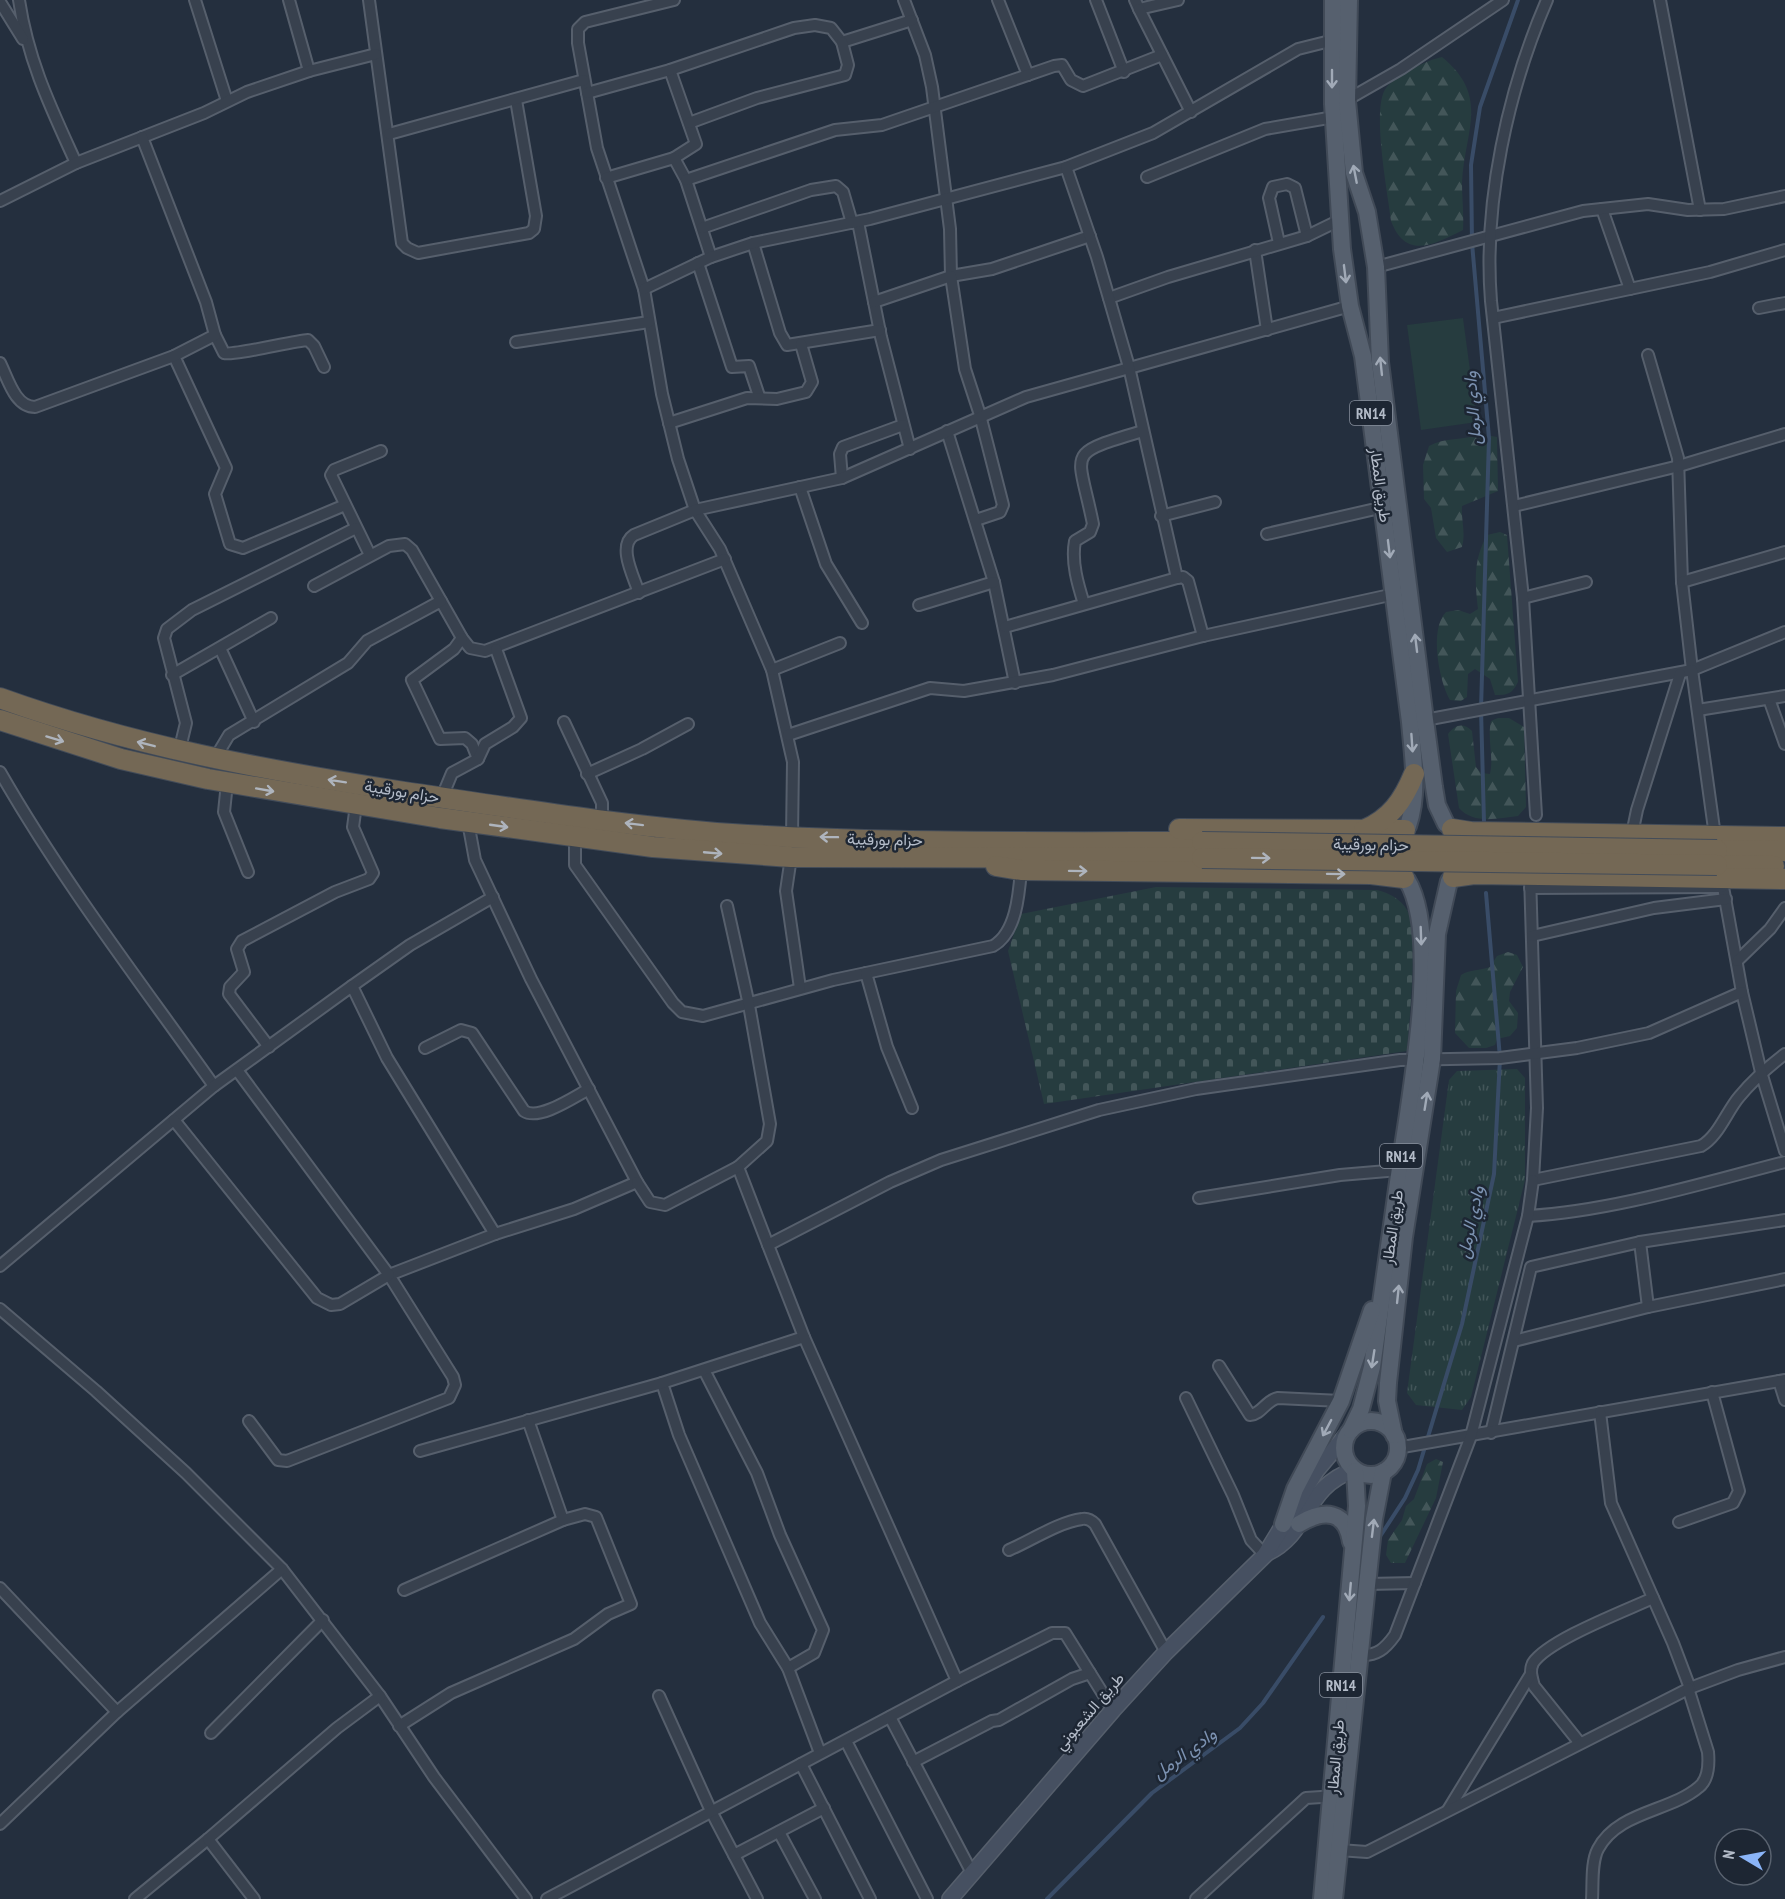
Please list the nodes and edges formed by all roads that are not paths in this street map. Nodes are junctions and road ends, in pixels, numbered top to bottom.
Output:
1 (18, 0) edge
2 (195, 0) edge
3 (289, 0) edge
4 (369, 0) edge
5 (674, 0) edge
6 (904, 0) edge
7 (998, 0) edge
8 (1096, 0) edge
9 (1178, 0) edge
10 (1333, 0) edge
11 (1348, 0) edge
12 (1503, 0) edge
13 (1547, 0) edge
14 (1660, 0) edge
15 (0, 2) edge
16 (635, 4) edge
17 (1137, 4) edge
18 (912, 20) junction
19 (1340, 39) junction
20 (842, 42) junction
21 (26, 44) junction
22 (376, 54) junction
23 (1162, 55) junction
24 (669, 70) junction
25 (309, 71) junction
26 (1124, 72) junction
27 (1028, 75) junction
28 (584, 80) junction
29 (587, 93) junction
30 (516, 100) junction
31 (227, 101) junction
32 (935, 105) junction
33 (1338, 107) junction
34 (1191, 112) junction
35 (689, 123) junction
36 (389, 134) junction
37 (142, 137) junction
38 (675, 158) junction
39 (76, 163) junction
40 (1066, 167) junction
41 (1147, 177) dead end
42 (606, 178) junction
43 (686, 180) junction
44 (1785, 196) edge
45 (0, 201) edge
46 (945, 201) junction
47 (1602, 209) junction
48 (1700, 210) junction
49 (1367, 212) junction
50 (1340, 216) junction
51 (855, 222) junction
52 (702, 228) junction
53 (1090, 236) junction
54 (1307, 236) junction
55 (1491, 237) junction
56 (753, 243) junction
57 (1279, 243) junction
58 (1255, 250) junction
59 (1785, 250) edge
60 (711, 257) junction
61 (698, 263) junction
62 (1376, 267) junction
63 (951, 276) junction
64 (644, 289) junction
65 (1630, 289) junction
66 (1109, 298) junction
67 (874, 302) junction
68 (1785, 303) edge
69 (1759, 308) dead end
70 (1352, 313) junction
71 (1379, 317) junction
72 (1493, 318) junction
73 (649, 321) junction
74 (880, 330) junction
75 (1267, 330) junction
76 (216, 335) junction
77 (516, 342) dead end
78 (801, 344) junction
79 (174, 356) junction
80 (1648, 356) dead end
81 (0, 363) edge
82 (324, 367) dead end
83 (1129, 367) junction
84 (759, 396) junction
85 (980, 415) junction
86 (669, 423) junction
87 (903, 425) junction
88 (1143, 430) junction
89 (947, 431) junction
90 (1785, 434) edge
91 (910, 449) junction
92 (381, 451) dead end
93 (1678, 466) junction
94 (843, 478) junction
95 (800, 487) junction
96 (1215, 502) dead end
97 (345, 505) junction
98 (1515, 506) junction
99 (1384, 507) junction
100 (694, 510) junction
101 (1161, 516) junction
102 (976, 520) junction
103 (356, 528) junction
104 (1267, 534) dead end
105 (1785, 552) edge
106 (370, 555) junction
107 (725, 559) junction
108 (1177, 578) junction
109 (994, 582) junction
110 (1586, 582) dead end
111 (1682, 582) junction
112 (314, 586) dead end
113 (639, 593) junction
114 (1402, 593) junction
115 (1523, 598) junction
116 (441, 601) junction
117 (1084, 604) junction
118 (919, 605) dead end
119 (271, 618) dead end
120 (862, 623) dead end
121 (1005, 627) junction
122 (1785, 632) edge
123 (1203, 636) junction
124 (462, 638) junction
125 (840, 643) dead end
126 (220, 648) junction
127 (495, 649) junction
128 (772, 670) junction
129 (1692, 670) junction
130 (1680, 674) junction
131 (172, 675) junction
132 (1412, 675) junction
133 (1015, 683) junction
134 (1785, 696) edge
135 (0, 699) edge
136 (1769, 699) junction
137 (1531, 700) junction
138 (1698, 710) junction
139 (0, 720) edge
140 (1425, 720) junction
141 (254, 722) junction
142 (564, 723) dead end
143 (688, 724) dead end
144 (788, 735) junction
145 (1785, 744) edge
146 (179, 752) junction
147 (478, 759) junction
148 (214, 760) junction
149 (0, 772) edge
150 (587, 774) junction
151 (1414, 774) junction
152 (226, 783) junction
153 (442, 797) junction
154 (356, 805) junction
155 (1536, 815) dead end
156 (602, 820) junction
157 (468, 822) junction
158 (1449, 826) junction
159 (1406, 828) junction
160 (1363, 831) junction
161 (1632, 834) junction
162 (575, 837) junction
163 (792, 837) junction
164 (1785, 837) edge
165 (938, 848) junction
166 (1716, 850) junction
167 (1785, 851) edge
168 (791, 857) junction
169 (1785, 866) edge
170 (1022, 870) junction
171 (248, 872) dead end
172 (1406, 879) junction
173 (1451, 879) junction
174 (1785, 879) edge
175 (1530, 881) junction
176 (1724, 887) junction
177 (1785, 888) edge
178 (494, 897) junction
179 (1726, 899) junction
180 (727, 906) dead end
181 (1785, 908) edge
182 (1532, 936) junction
183 (1737, 961) junction
184 (866, 973) junction
185 (352, 986) junction
186 (800, 988) junction
187 (1742, 992) junction
188 (749, 1005) junction
189 (269, 1047) junction
190 (425, 1048) dead end
191 (1536, 1054) junction
192 (1785, 1054) edge
193 (1424, 1059) junction
194 (237, 1070) junction
195 (1761, 1072) junction
196 (214, 1086) junction
197 (589, 1089) junction
198 (912, 1108) dead end
199 (174, 1120) junction
200 (1785, 1151) edge
201 (1785, 1162) edge
202 (738, 1167) junction
203 (1400, 1170) junction
204 (1533, 1180) junction
205 (637, 1182) junction
206 (1199, 1198) dead end
207 (1527, 1216) junction
208 (1785, 1220) edge
209 (495, 1234) junction
210 (1391, 1234) junction
211 (1640, 1242) junction
212 (768, 1245) junction
213 (1516, 1262) junction
214 (0, 1266) edge
215 (1531, 1267) junction
216 (389, 1275) junction
217 (1785, 1279) edge
218 (1648, 1307) junction
219 (0, 1309) edge
220 (804, 1337) junction
221 (1514, 1341) junction
222 (1219, 1366) dead end
223 (705, 1370) junction
224 (1782, 1381) edge
225 (662, 1383) junction
226 (1712, 1392) junction
227 (1186, 1398) dead end
228 (1785, 1400) edge
229 (1341, 1401) junction
230 (1600, 1412) junction
231 (528, 1420) junction
232 (249, 1421) dead end
233 (1350, 1432) junction
234 (1491, 1433) junction
235 (1471, 1436) junction
236 (1396, 1442) junction
237 (420, 1451) dead end
238 (1354, 1470) junction
239 (1383, 1472) junction
240 (563, 1520) junction
241 (1679, 1522) dead end
242 (1291, 1524) junction
243 (1008, 1550) dead end
244 (1264, 1555) junction
245 (1353, 1556) junction
246 (282, 1569) junction
247 (1415, 1583) junction
248 (1367, 1584) junction
249 (0, 1588) edge
250 (404, 1590) dead end
251 (1653, 1598) junction
252 (323, 1620) junction
253 (1166, 1652) junction
254 (1360, 1654) junction
255 (1785, 1657) edge
256 (788, 1668) junction
257 (1090, 1674) junction
258 (1530, 1674) junction
259 (957, 1681) junction
260 (1689, 1688) junction
261 (380, 1696) junction
262 (659, 1696) dead end
263 (1113, 1710) junction
264 (117, 1712) junction
265 (890, 1717) junction
266 (399, 1726) junction
267 (211, 1733) dead end
268 (846, 1741) junction
269 (1579, 1742) junction
270 (820, 1753) junction
271 (913, 1762) junction
272 (801, 1764) junction
273 (1338, 1796) junction
274 (824, 1808) junction
275 (1448, 1810) junction
276 (711, 1811) junction
277 (0, 1824) edge
278 (779, 1832) junction
279 (208, 1839) junction
280 (1339, 1850) junction
281 (734, 1856) junction
282 (972, 1873) junction
283 (135, 1899) edge
284 (254, 1899) edge
285 (526, 1899) edge
286 (547, 1899) edge
287 (757, 1899) edge
288 (815, 1899) edge
289 (870, 1899) edge
290 (927, 1899) edge
291 (950, 1899) edge
292 (1196, 1899) edge
293 (1322, 1899) edge
294 (1334, 1899) edge
295 (1592, 1899) edge

1 - 21 street
2 - 31 street
3 - 25 street
4 - 22 street
5 - 16 street
6 - 18 street
7 - 27 street
8 - 26 street
9 - 17 street
10 - 19 main road, طريق المطار / RN14
11 - 19 main road, طريق المطار / RN14
12 - 33 street
13 - 55 street
14 - 48 street
15 - 21 street
16 - 28 street
17 - 23 street
18 - 20 street
18 - 32 street
19 - 33 main road, طريق المطار / RN14
19 - 34 street
20 - 24 street
20 - 35 street
21 - 39 street
22 - 25 street
22 - 36 street
23 - 26 street
23 - 34 street
24 - 29 street
24 - 35 street
25 - 31 street
26 - 27 street
27 - 32 street
28 - 29 street
28 - 30 street
29 - 42 street
30 - 36 street
30 - 36 street
31 - 37 street
32 - 43 street
32 - 46 street
33 - 41 street
49 -> 33 main road, طريق المطار / RN14
33 - 50 main road, طريق المطار / RN14
34 - 40 street
35 - 38 street
37 - 39 street
37 - 76 street
38 - 42 street
38 - 43 street
39 - 45 street
40 - 46 street
40 - 53 street
42 - 64 street
43 - 52 street
44 - 48 street
46 - 51 street
46 - 63 street
47 - 48 street
47 - 55 street
47 - 65 street
49 - 50 main road
49 - 62 main road, طريق المطار / RN14
50 - 54 street
50 -> 70 main road, طريق المطار / RN14
51 - 52 street
51 - 56 street
51 - 67 street
52 - 60 street
53 - 63 street
53 - 66 street
54 - 57 street
54 - 57 street
55 - 62 street
55 - 72 street
56 - 60 street
56 - 78 street
57 - 58 street
58 - 66 street
58 - 75 street
59 - 65 street
60 - 61 street
61 - 64 street
61 - 84 street
62 - 71 main road, طريق المطار / RN14
63 - 67 street
63 - 85 street
64 - 73 street
65 - 72 street
66 - 83 street
67 - 74 street
68 - 69 street
70 - 71 main road
70 - 75 street
70 - 99 main road, طريق المطار / RN14
114 -> 71 main road, طريق المطار / RN14
72 - 98 street
73 - 77 street
73 - 86 street
74 - 78 street
74 - 87 street
75 - 83 street
76 - 79 street
76 - 82 street
78 - 84 street
79 - 81 street
79 - 97 street
80 - 93 street
83 - 85 street
83 - 88 street
84 - 86 street
85 - 89 street
85 - 102 street
86 - 100 street
87 - 91 street
87 - 94 street
88 - 101 street
88 - 117 street
89 - 91 street
89 - 102 street
90 - 93 street
91 - 94 street
92 - 97 street
93 - 98 street
93 - 111 street
94 - 95 street
95 - 100 street
95 - 120 street
96 - 101 street
97 - 103 street
98 - 115 street
99 - 104 street
99 -> 114 main road, طريق المطار / RN14
100 - 107 street
100 - 113 street
101 - 108 street
102 - 109 street
103 - 106 street
103 - 131 street
105 - 111 street
106 - 112 street
106 - 116 street
107 - 113 street
107 - 128 street
108 - 117 street
108 - 123 street
109 - 118 street
109 - 121 street
110 - 115 street
111 - 129 street
113 - 127 street
114 - 123 street
114 - 132 main road, طريق المطار / RN14
115 - 137 street
116 - 124 street
116 - 141 street
117 - 121 street
119 - 126 street
121 - 133 street
122 - 129 street
123 - 133 street
124 - 127 street
124 - 147 street
125 - 128 street
126 - 131 street
126 - 141 street
127 - 147 street
128 - 144 street
129 - 130 street
129 - 138 street
130 - 137 street
130 - 161 street
131 - 146 street
132 - 140 main road, طريق المطار / RN14
132 -> 151 main road, طريق المطار / RN14
133 - 144 street
134 - 136 street
146 -> 135 highway, حزام بورقيبة
136 - 138 street
136 - 145 street
137 - 140 street
137 - 155 street
138 - 166 street
139 -> 152 highway, حزام بورقيبة
140 - 158 main road, طريق المطار / RN14
141 - 148 street
142 - 150 street
143 - 150 street
144 - 163 street
146 - 148 highway, حزام بورقيبة
147 - 153 street
153 -> 148 highway, حزام بورقيبة
149 - 196 street
150 - 156 street
151 - 159 main road, طريق المطار / RN14
151 - 160 highway
152 -> 154 highway, حزام بورقيبة
152 - 171 street
153 - 156 highway, حزام بورقيبة
154 - 157 highway, حزام بورقيبة
154 - 189 street
163 -> 156 highway, حزام بورقيبة
157 -> 162 highway, حزام بورقيبة
157 - 178 street
158 - 159 main road
158 - 161 highway
158 - 173 main road
159 - 160 highway
159 - 172 main road
160 - 165 highway
161 - 166 highway
162 -> 168 highway, حزام بورقيبة
162 - 188 street
165 -> 163 highway, حزام بورقيبة
164 - 166 highway
165 - 166 highway, حزام بورقيبة, bridge
165 - 168 highway, حزام بورقيبة
165 - 170 highway
166 - 167 highway, حزام بورقيبة
166 - 169 highway, حزام بورقيبة
168 - 186 street
170 -> 172 highway
170 - 184 street
172 - 173 main road
172 -> 193 main road, طريق المطار / RN14
173 - 175 highway
173 - 193 main road, طريق المطار / RN14
174 - 175 highway
175 - 176 street
175 - 182 street
176 - 177 street
176 - 179 street
178 - 185 street
178 - 197 street
179 - 182 street
179 - 183 street
180 - 188 street
181 - 183 street
182 - 191 street
183 - 187 street
184 - 186 street
184 - 198 street
185 - 189 street
185 - 209 street
186 - 188 street
187 - 191 street
187 - 195 street
188 - 202 street
189 - 194 street
190 - 197 street
191 - 193 street
191 - 204 street
192 - 195 street
193 - 203 main road, طريق المطار / RN14
193 - 212 street
236 -> 193 main road, طريق المطار / RN14
194 - 196 street
194 - 216 street
195 - 200 street
195 - 204 street
196 - 199 street
197 - 205 street
199 - 214 street
199 - 216 street
201 - 207 street
202 - 205 street
202 - 212 street
203 - 206 street
203 - 210 main road, طريق المطار / RN14
204 - 207 street
205 - 209 street
207 - 213 street
208 - 211 street
209 - 216 street
210 - 229 main road
210 -> 233 main road, طريق المطار / RN14
211 - 215 street
211 - 218 street
212 - 220 street
213 - 215 street
213 - 235 street
215 - 221 street
216 - 232 street
217 - 218 street
218 - 221 street
219 - 246 street
220 - 223 street
220 - 259 street
221 - 234 street
222 - 229 street
223 - 225 street
223 - 256 street
224 - 226 street
224 - 228 street
225 - 231 street
225 - 256 street
226 - 230 street
226 - 241 street
227 - 244 street
229 -> 242 main road
230 - 234 street
230 - 251 street
231 - 237 street
231 - 240 street
233 - 236 main road
233 - 238 main road, RN14
233 - 242 street, طريق الشعبوني
234 - 235 street
235 - 236 street
235 - 247 street
236 - 239 main road, RN14
238 - 239 main road
238 - 242 street, طريق الشعبوني
238 - 245 main road, طريق المطار / RN14
248 -> 239 main road, طريق المطار / RN14
240 - 250 street
240 - 266 street
242 - 244 street, طريق الشعبوني
242 - 245 main road
243 - 253 street
244 - 253 street, طريق الشعبوني
245 -> 273 main road, طريق المطار / RN14
246 - 252 street
246 - 264 street
247 - 248 street
247 - 254 street
248 - 254 main road, طريق المطار / RN14
249 - 264 street
251 - 258 street
251 - 260 street
252 - 261 street
252 - 267 street
253 - 263 street, طريق الشعبوني
254 - 273 main road, طريق المطار / RN14
255 - 260 street
256 - 270 street
257 - 259 street
257 - 263 street
257 - 271 street
258 - 269 street
258 - 275 street
259 - 265 street
260 - 269 street
260 - 295 street
261 - 266 street
261 - 279 street
262 - 276 street
263 - 282 street, طريق الشعبوني
264 - 277 street
265 - 268 street
265 - 271 street
266 - 285 street
268 - 270 street
268 - 290 street
269 - 275 street
270 - 272 street
271 - 282 street
272 - 274 street
272 - 276 street
273 - 280 main road, طريق المطار / RN14
273 - 292 street
273 - 293 main road, طريق المطار / RN14
274 - 278 street
274 - 289 street
275 - 280 street
276 - 281 street
276 - 286 street
278 - 281 street
278 - 288 street
279 - 283 street
279 - 284 street
280 - 294 main road, طريق المطار / RN14
281 - 287 street
282 - 291 street, طريق الشعبوني

